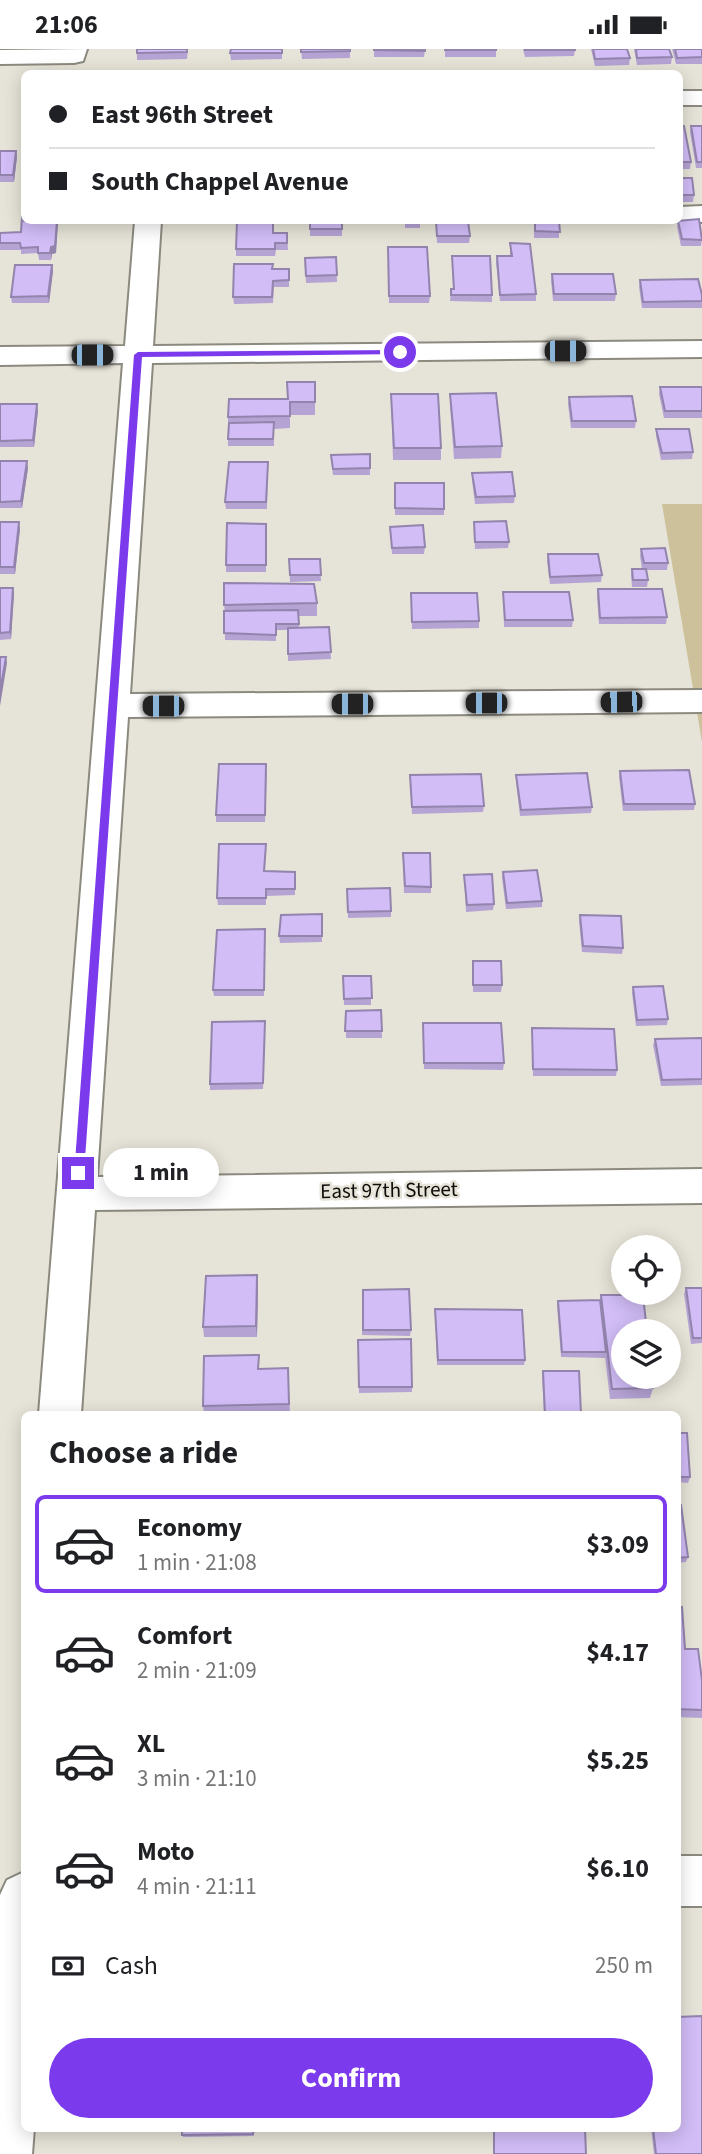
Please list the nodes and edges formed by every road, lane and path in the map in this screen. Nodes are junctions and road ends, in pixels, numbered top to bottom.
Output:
1 (75, 49) edge
2 (0, 57) edge
3 (683, 98) edge
4 (702, 98) edge
5 (702, 214) edge
6 (683, 215) edge
7 (148, 224) edge
8 (702, 349) edge
9 (138, 355) junction
10 (0, 356) edge
11 (702, 701) edge
12 (112, 706) junction
13 (702, 1186) edge
14 (76, 1194) junction
15 (60, 1411) edge
16 (681, 1881) edge
17 (702, 1881) edge
18 (21, 1940) edge
19 (6, 2154) edge

1 - 2 street
3 - 4 street
5 - 6 street
7 - 9 street
8 - 9 street
9 - 10 street
9 - 12 street
11 - 12 street
12 - 14 street
13 - 14 street, East 97th Street
14 - 15 street
16 - 17 street
18 - 19 street

